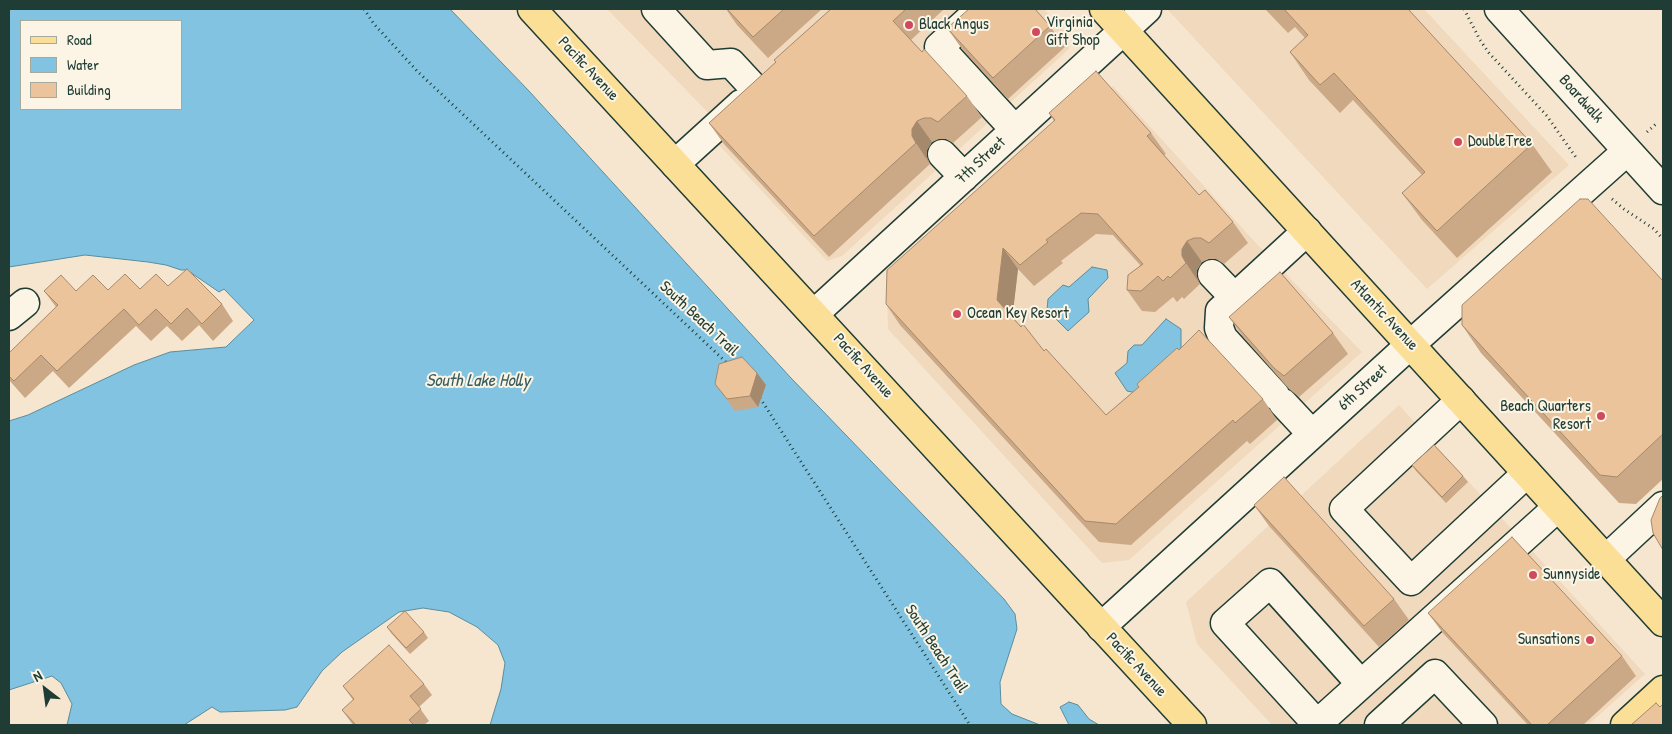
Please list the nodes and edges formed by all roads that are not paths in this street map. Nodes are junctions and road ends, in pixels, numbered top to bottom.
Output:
1 (532, 9) edge
2 (656, 9) edge
3 (981, 9) edge
4 (1104, 9) edge
5 (1147, 9) edge
6 (1499, 9) edge
7 (1123, 30) junction
8 (777, 71) edge
9 (756, 90) junction
10 (1014, 130) junction
11 (1627, 151) junction
12 (942, 154) dead end
13 (675, 164) junction
14 (964, 177) junction
15 (1663, 190) edge
16 (1307, 231) junction
17 (1212, 274) dead end
18 (1234, 297) junction
19 (814, 314) junction
20 (1411, 344) junction
21 (1461, 400) junction
22 (1312, 434) junction
23 (1527, 472) junction
24 (1558, 507) junction
25 (1659, 518) edge
26 (1606, 559) junction
27 (1663, 622) edge
28 (1101, 628) junction
29 (1361, 684) junction
30 (1663, 690) edge
31 (1192, 725) edge
32 (1316, 725) edge
33 (1379, 725) edge
34 (1483, 725) edge
35 (1625, 725) edge

1 - 13 main road, Pacific Avenue
2 - 9 street
3 - 10 street
4 - 7 main road, Atlantic Avenue
5 - 7 street, 7th Street
6 - 11 street, Boardwalk
7 - 10 street, 7th Street
7 - 16 main road, Atlantic Avenue
8 - 9 street
9 - 13 street
10 - 14 street, 7th Street
11 - 15 street, Boardwalk
11 - 20 street, 6th Street
12 - 14 street
13 - 19 main road, Pacific Avenue
14 - 19 street, 7th Street
16 - 18 street
16 - 20 main road, Atlantic Avenue
17 - 18 street
18 - 22 street
19 - 28 main road, Pacific Avenue
20 - 21 main road, Atlantic Avenue
20 - 22 street, 6th Street
21 - 23 main road, Atlantic Avenue
21 - 23 street
22 - 28 street, 6th Street
23 - 24 main road, Atlantic Avenue
24 - 26 main road, Atlantic Avenue
24 - 29 street
25 - 26 street
26 - 27 main road, Atlantic Avenue
28 - 31 main road, Pacific Avenue
29 - 32 street
29 - 32 street
30 - 35 main road
33 - 34 street

